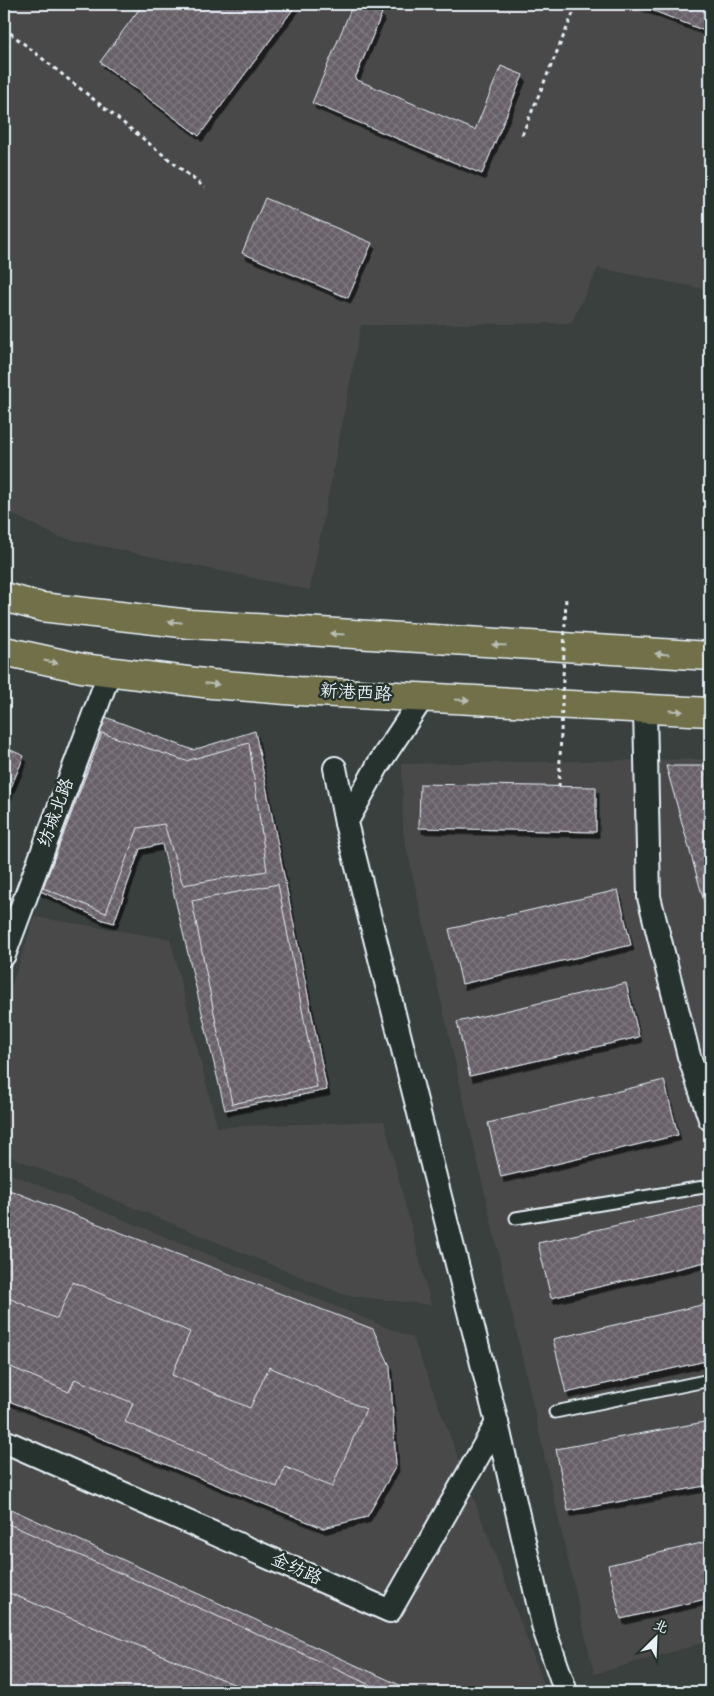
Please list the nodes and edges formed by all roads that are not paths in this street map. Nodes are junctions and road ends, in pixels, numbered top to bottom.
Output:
1 (4, 597) edge
2 (4, 651) edge
3 (710, 656) edge
4 (110, 672) junction
5 (423, 697) junction
6 (645, 709) junction
7 (710, 712) edge
8 (335, 768) dead end
9 (346, 823) junction
10 (4, 955) edge
11 (710, 1119) edge
12 (710, 1186) edge
13 (516, 1218) dead end
14 (710, 1380) edge
15 (555, 1412) dead end
16 (497, 1423) junction
17 (4, 1441) edge
18 (566, 1692) edge

3 -> 1 main road
2 -> 4 main road, 新港西路
4 -> 5 main road, 新港西路
4 - 10 street, 纺城北路
5 -> 6 main road, 新港西路
5 - 9 street
6 -> 7 main road, 新港西路
6 - 11 street
8 - 9 street
9 - 16 street
12 - 13 lane
14 - 15 lane
16 - 17 street, 金纺路
16 - 18 street

